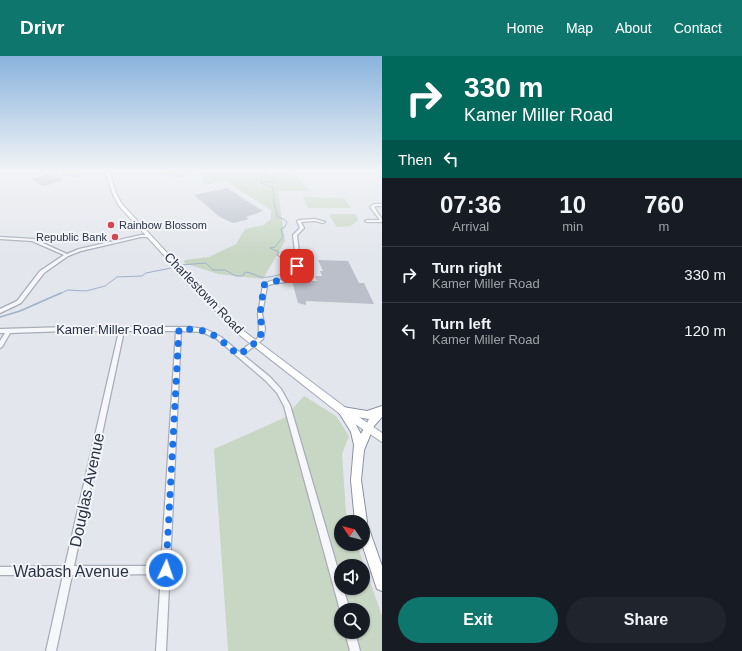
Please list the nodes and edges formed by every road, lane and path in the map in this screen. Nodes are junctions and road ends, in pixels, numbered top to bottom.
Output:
1 (117, 199) edge
2 (382, 205) edge
3 (367, 221) dead end
4 (382, 221) edge
5 (301, 225) junction
6 (149, 236) junction
7 (0, 238) edge
8 (67, 255) junction
9 (0, 311) edge
10 (122, 329) junction
11 (179, 329) junction
12 (0, 331) edge
13 (8, 331) junction
14 (256, 344) junction
15 (0, 346) edge
16 (239, 355) junction
17 (382, 410) edge
18 (343, 411) junction
19 (369, 429) junction
20 (382, 438) edge
21 (359, 451) junction
22 (360, 515) edge
23 (370, 549) edge
24 (166, 570) junction
25 (0, 571) edge
26 (69, 571) junction
27 (382, 584) edge
28 (343, 603) edge
29 (352, 639) edge
30 (52, 651) edge
31 (161, 651) edge
32 (355, 651) edge

1 - 6 main road, Charlestown Road
2 - 4 street
3 - 4 street
5 - 5 street
5 - 14 street
6 - 8 street
6 - 14 main road, Charlestown Road
7 - 8 street
8 - 9 street
10 - 11 street, Kamer Miller Road
10 - 13 street, Kamer Miller Road
10 - 26 street, Douglas Avenue
11 - 16 street, Kamer Miller Road
11 - 24 street
12 - 13 street, Kamer Miller Road
13 - 15 street
14 - 16 street
14 - 18 main road, Charlestown Road
16 - 28 street, Kamer Miller Road
17 - 18 highway
17 - 19 highway
18 - 19 main road, Charlestown Road
18 - 21 highway
19 - 20 main road, Charlestown Road
19 - 21 highway
21 - 22 highway
23 - 27 highway
24 - 26 street, Wabash Avenue
24 - 31 street
25 - 26 street, Wabash Avenue
26 - 30 street, Douglas Avenue
29 - 32 street

